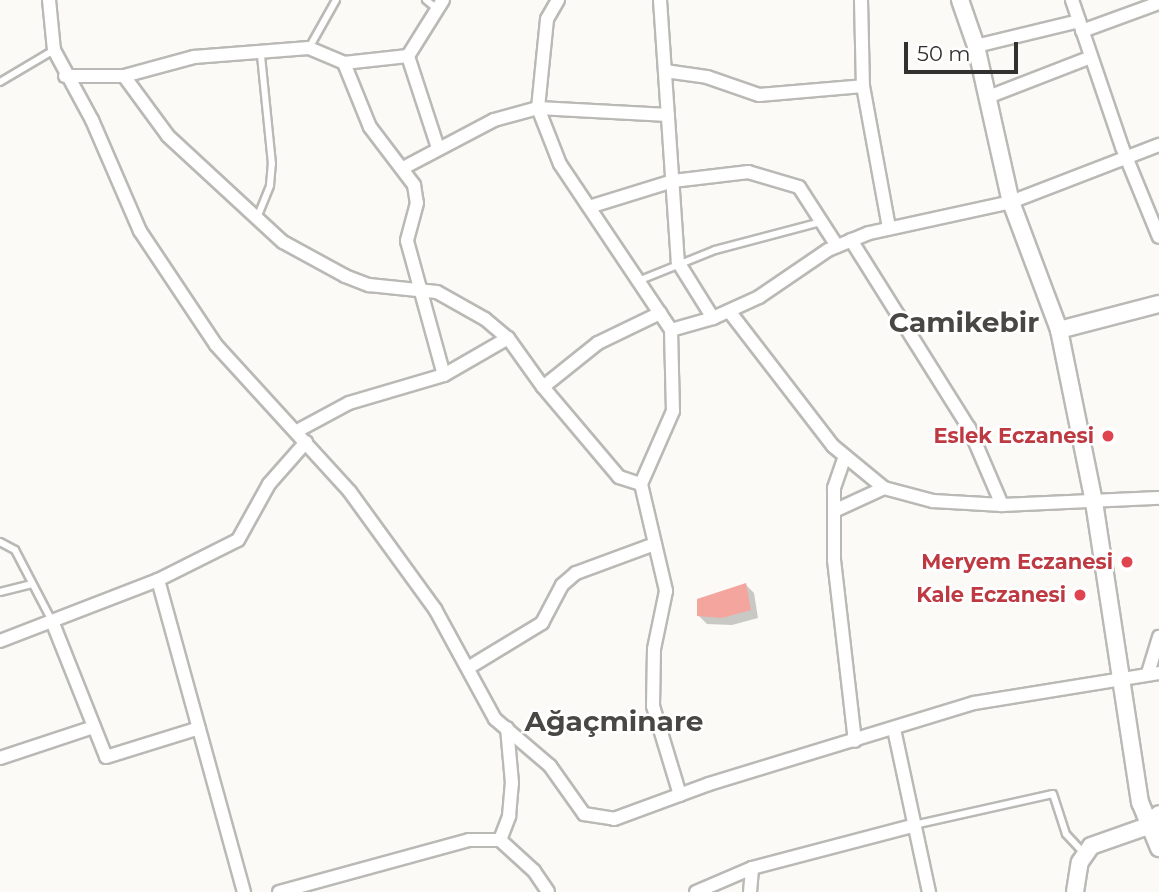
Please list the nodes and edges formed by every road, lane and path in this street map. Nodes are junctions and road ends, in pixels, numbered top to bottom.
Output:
1 (49, 0) edge
2 (336, 0) edge
3 (426, 0) edge
4 (558, 0) edge
5 (660, 0) edge
6 (861, 0) edge
7 (960, 0) edge
8 (1072, 0) edge
9 (1159, 3) edge
10 (440, 5) edge
11 (1080, 26) junction
12 (976, 46) junction
13 (309, 48) junction
14 (54, 50) junction
15 (261, 55) junction
16 (408, 56) junction
17 (1091, 57) junction
18 (344, 63) junction
19 (665, 71) junction
20 (65, 76) junction
21 (124, 76) junction
22 (0, 82) edge
23 (863, 86) junction
24 (988, 97) junction
25 (538, 108) junction
26 (668, 115) junction
27 (1158, 147) edge
28 (438, 148) junction
29 (1126, 159) junction
30 (405, 167) junction
31 (673, 181) junction
32 (1012, 202) junction
33 (589, 207) junction
34 (256, 219) junction
35 (821, 222) junction
36 (889, 228) junction
37 (1159, 237) edge
38 (851, 240) junction
39 (837, 246) junction
40 (678, 262) junction
41 (638, 281) junction
42 (417, 287) junction
43 (1159, 304) edge
44 (729, 311) junction
45 (660, 313) junction
46 (713, 318) junction
47 (671, 330) junction
48 (1059, 330) junction
49 (509, 338) junction
50 (444, 375) junction
51 (542, 387) junction
52 (297, 431) junction
53 (306, 442) junction
54 (845, 457) junction
55 (641, 484) junction
56 (884, 488) junction
57 (1159, 498) edge
58 (1094, 502) junction
59 (1002, 505) junction
60 (834, 511) junction
61 (0, 542) edge
62 (654, 544) junction
63 (158, 580) junction
64 (32, 584) junction
65 (0, 592) edge
66 (52, 621) junction
67 (1159, 637) edge
68 (0, 641) edge
69 (468, 668) junction
70 (1154, 673) edge
71 (1121, 676) junction
72 (94, 727) junction
73 (199, 728) junction
74 (508, 728) junction
75 (894, 729) junction
76 (855, 741) junction
77 (0, 758) edge
78 (680, 795) junction
79 (1154, 820) edge
80 (912, 826) junction
81 (500, 840) junction
82 (1159, 848) edge
83 (1084, 853) junction
84 (752, 868) junction
85 (244, 892) edge
86 (279, 892) edge
87 (548, 892) edge
88 (696, 892) edge
89 (750, 892) edge
90 (929, 892) edge
91 (1075, 892) edge

1 - 14 street
2 - 13 lane
3 - 10 lane
4 - 25 street
5 - 19 street
6 - 23 street
7 - 12 street
8 - 11 street
9 - 11 street
10 - 16 street
11 - 12 street
11 - 17 street
12 - 24 street
13 - 15 street
13 - 18 street
14 - 20 street
14 - 22 lane
15 - 21 street
15 - 34 lane
16 - 18 street
16 - 28 street
17 - 24 street
17 - 29 street
18 - 30 street
19 - 23 street
19 - 26 street
20 - 21 street
20 - 52 street
21 - 34 street
23 - 36 street
24 - 32 street
25 - 26 street
25 - 28 street
25 - 33 street
26 - 31 street
27 - 29 street
28 - 30 street
29 - 32 street
29 - 37 street
30 - 42 street
31 - 33 street
31 - 35 street
31 - 40 street
32 - 36 street
32 - 48 street
33 - 41 street
34 - 42 street
35 - 39 street
35 - 40 lane
36 - 38 street
38 - 39 street
38 - 59 street
39 - 44 street
40 - 41 lane
40 - 46 street
41 - 45 street
42 - 49 street
42 - 50 street
43 - 48 street
44 - 46 street
44 - 54 street
45 - 47 street
45 - 51 street
46 - 47 street
47 - 55 street
48 - 58 street
49 - 50 street
49 - 51 street
50 - 52 street
51 - 55 street
52 - 53 street
53 - 63 street
53 - 69 street
54 - 56 street
54 - 60 street
55 - 62 street
56 - 59 street
56 - 60 street
57 - 58 street
58 - 59 street
58 - 71 street
60 - 76 street
61 - 64 lane
62 - 69 street
62 - 78 street
63 - 66 street
63 - 73 street
64 - 65 lane
64 - 66 lane
66 - 68 street
66 - 72 street
67 - 70 street
69 - 74 street
70 - 71 street
71 - 75 street
71 - 79 street
72 - 73 street
72 - 77 street
73 - 85 street
74 - 78 street
74 - 81 street
75 - 76 street
75 - 80 street
76 - 78 street
79 - 82 street
79 - 83 street
80 - 83 lane
80 - 84 street
80 - 90 street
81 - 86 street
81 - 87 street
83 - 91 street
84 - 88 street
84 - 89 street

